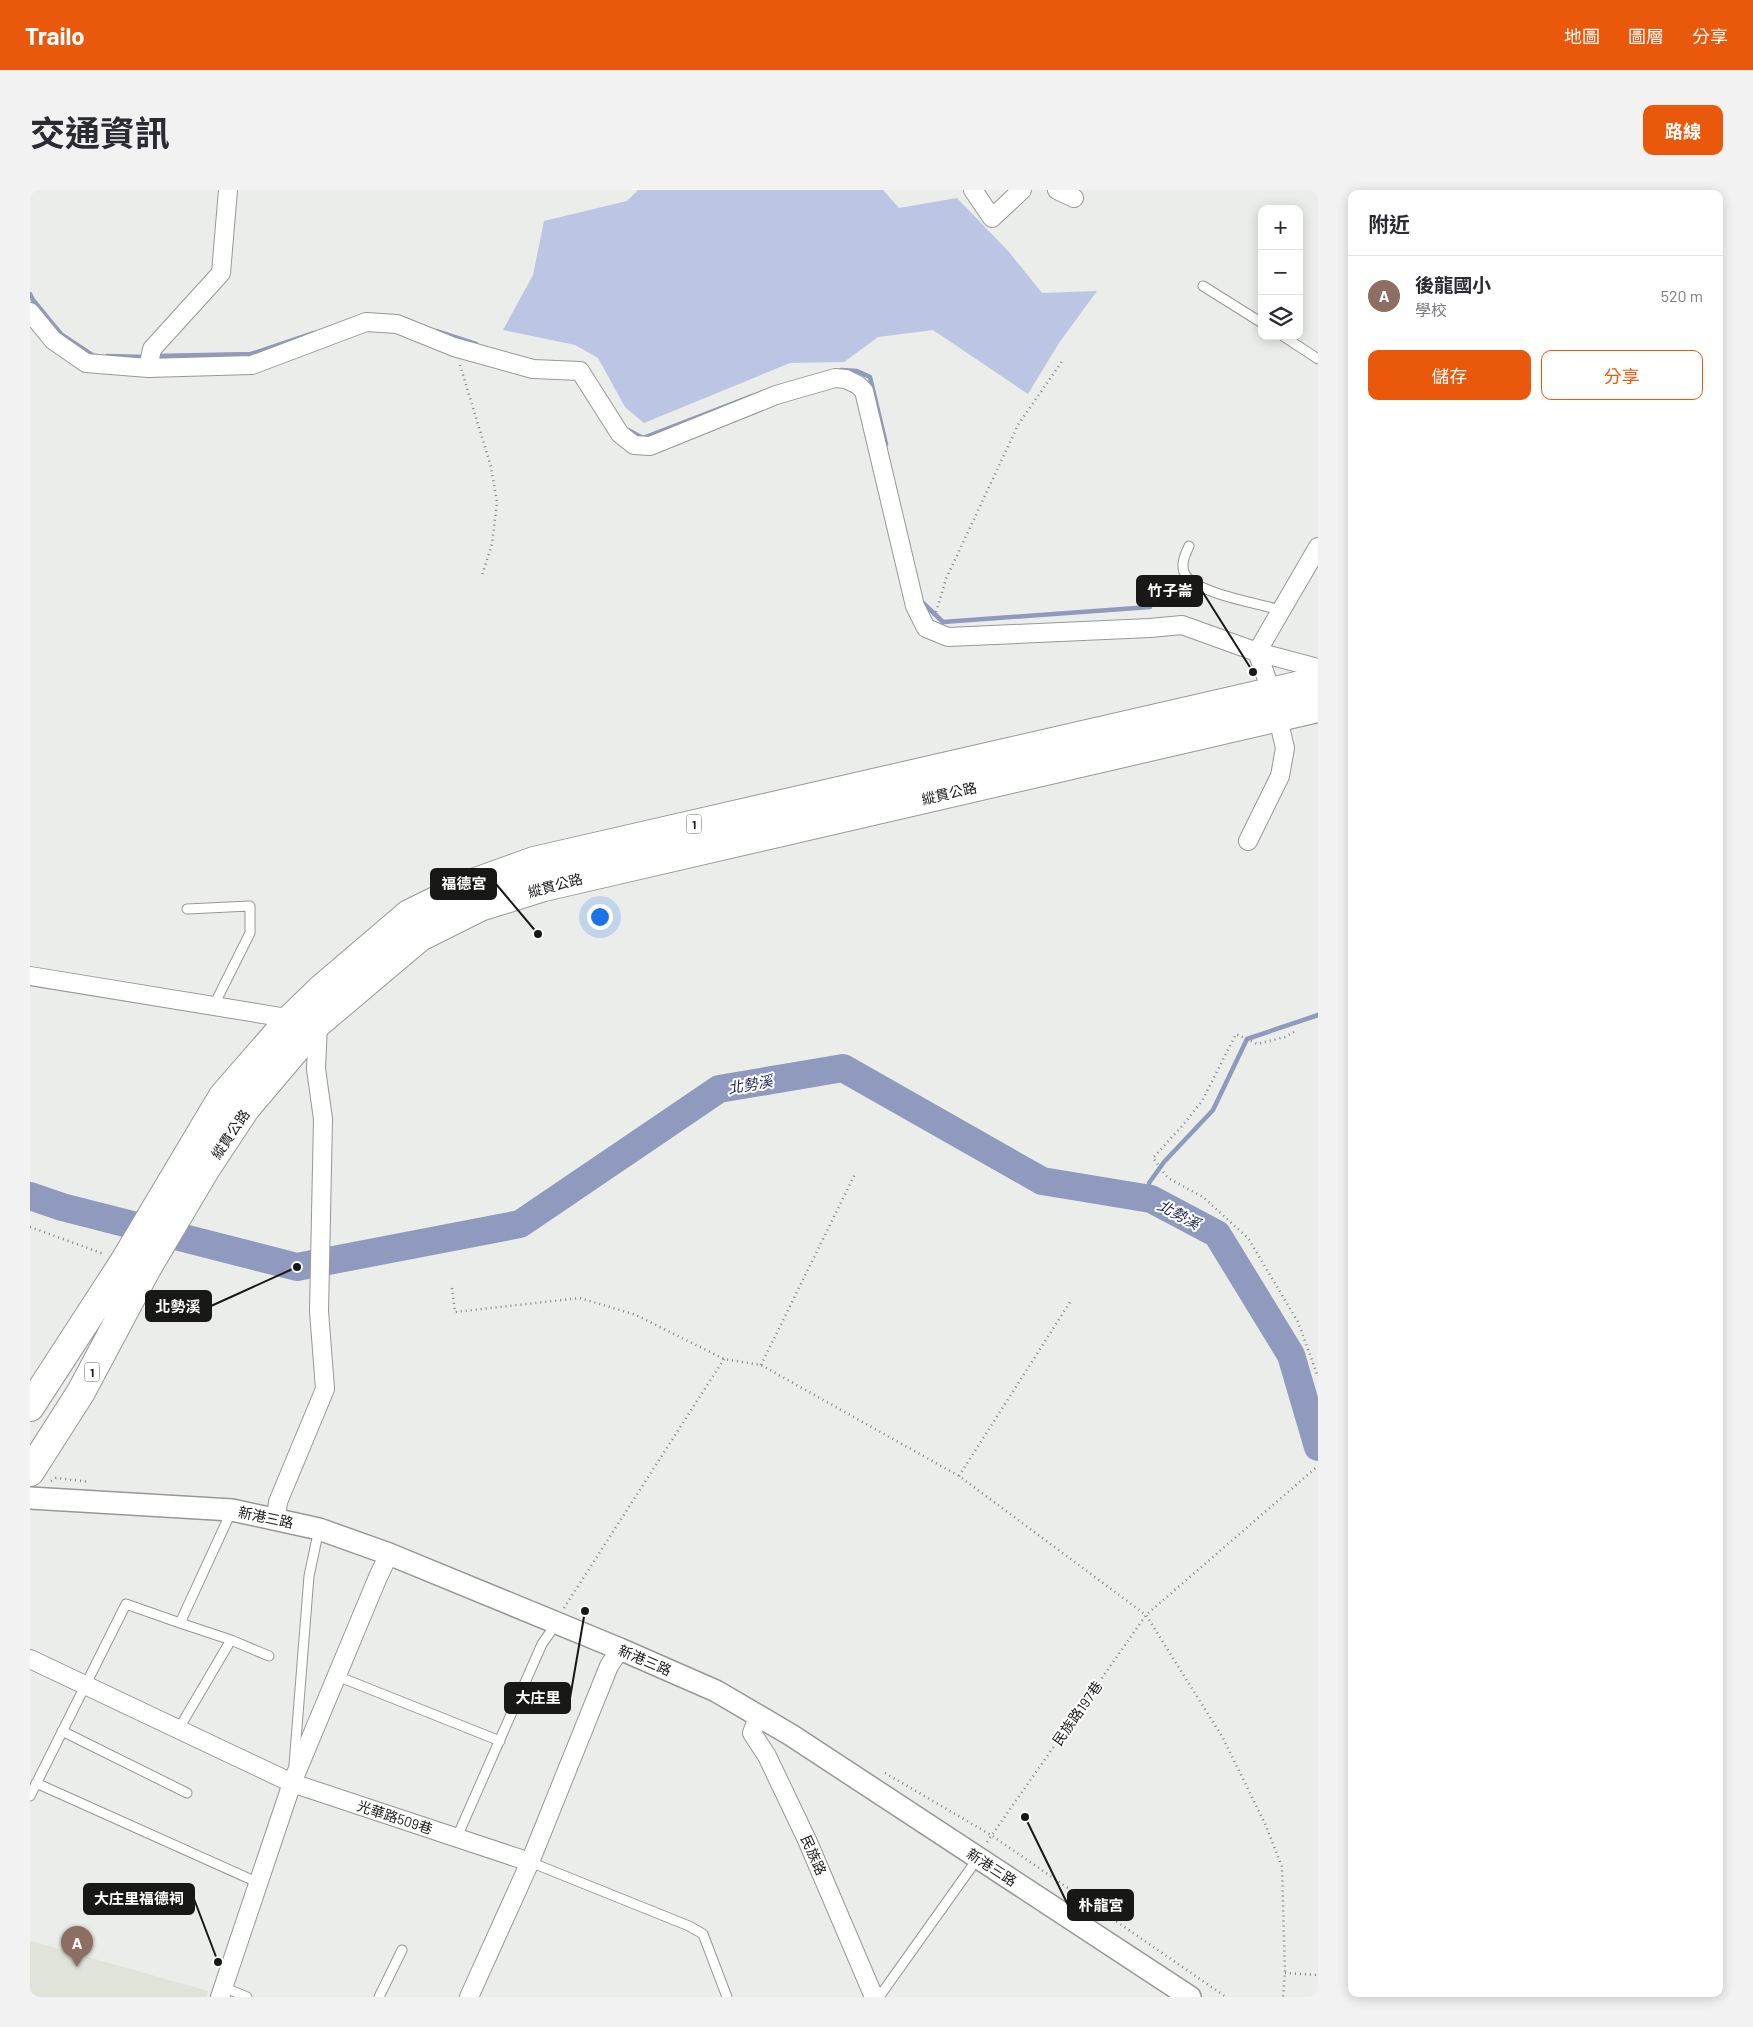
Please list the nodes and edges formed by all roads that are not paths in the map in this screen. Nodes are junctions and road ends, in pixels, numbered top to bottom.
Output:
1 (228, 190) edge
2 (973, 190) edge
3 (1022, 190) edge
4 (1058, 190) edge
5 (1074, 198) dead end
6 (1203, 286) dead end
7 (30, 312) edge
8 (1258, 320) edge
9 (1289, 340) edge
10 (1318, 359) edge
11 (148, 368) junction
12 (1189, 546) dead end
13 (1318, 547) edge
14 (1281, 610) junction
15 (1257, 652) junction
16 (1318, 668) edge
17 (1318, 681) edge
18 (1275, 705) junction
19 (1318, 708) edge
20 (1248, 841) dead end
21 (188, 909) dead end
22 (30, 976) edge
23 (214, 1005) junction
24 (291, 1018) junction
25 (318, 1023) junction
26 (194, 1167) junction
27 (136, 1265) junction
28 (30, 1407) edge
29 (30, 1472) edge
30 (30, 1498) edge
31 (232, 1510) junction
32 (276, 1519) junction
33 (319, 1529) junction
34 (390, 1554) junction
35 (180, 1623) junction
36 (556, 1624) junction
37 (230, 1640) junction
38 (620, 1649) junction
39 (269, 1656) dead end
40 (30, 1659) edge
41 (337, 1676) junction
42 (85, 1686) junction
43 (758, 1717) junction
44 (178, 1730) junction
45 (62, 1731) junction
46 (500, 1741) junction
47 (36, 1783) junction
48 (292, 1783) junction
49 (188, 1793) dead end
50 (30, 1796) edge
51 (457, 1837) junction
52 (978, 1858) junction
53 (530, 1862) junction
54 (258, 1882) junction
55 (402, 1950) dead end
56 (222, 1992) edge
57 (247, 1997) edge
58 (379, 1997) edge
59 (469, 1997) edge
60 (728, 1997) edge
61 (874, 1997) edge
62 (878, 1997) edge
63 (1190, 1997) edge

1 - 11 street
2 - 3 street
4 - 5 street
6 - 8 lane
7 - 11 street
9 - 10 lane
11 - 15 street
12 - 14 lane
13 - 14 street
14 - 15 street
15 - 16 street
15 - 18 street
17 - 18 main road, 縱貫公路 / 1
18 - 19 main road, 縱貫公路 / 1
18 - 20 street
18 - 24 main road, 縱貫公路 / 1
18 - 25 main road, 縱貫公路 / 1
21 - 23 lane
22 - 23 street
23 - 24 street
24 - 25 street
24 - 26 main road, 縱貫公路 / 1
25 - 26 main road, 縱貫公路 / 1
25 - 32 street
26 - 27 main road, 縱貫公路 / 1
27 - 28 main road, 縱貫公路 / 1
27 - 29 main road, 縱貫公路 / 1
30 - 31 street, 新港三路
31 - 32 street, 新港三路
31 - 35 lane
32 - 33 street, 新港三路
33 - 34 street, 新港三路
33 - 48 lane
34 - 36 street, 新港三路
34 - 41 street
35 - 37 lane
35 - 42 lane
36 - 38 street, 新港三路
36 - 46 lane
37 - 39 lane
37 - 44 lane
38 - 43 street, 新港三路
38 - 53 street
40 - 42 street, 光華路509巷
41 - 46 lane
41 - 48 street
42 - 44 street, 光華路509巷
42 - 45 lane
43 - 52 street, 新港三路
43 - 61 street, 民族路
44 - 48 street, 光華路509巷
45 - 47 lane
45 - 49 lane
46 - 51 lane
47 - 50 lane
47 - 54 lane
48 - 51 street, 光華路509巷
48 - 54 street
51 - 53 street, 光華路509巷
52 - 62 lane
52 - 63 street, 新港三路
53 - 59 street
53 - 60 lane, 光華路509巷
54 - 56 street
55 - 58 lane
56 - 57 lane

